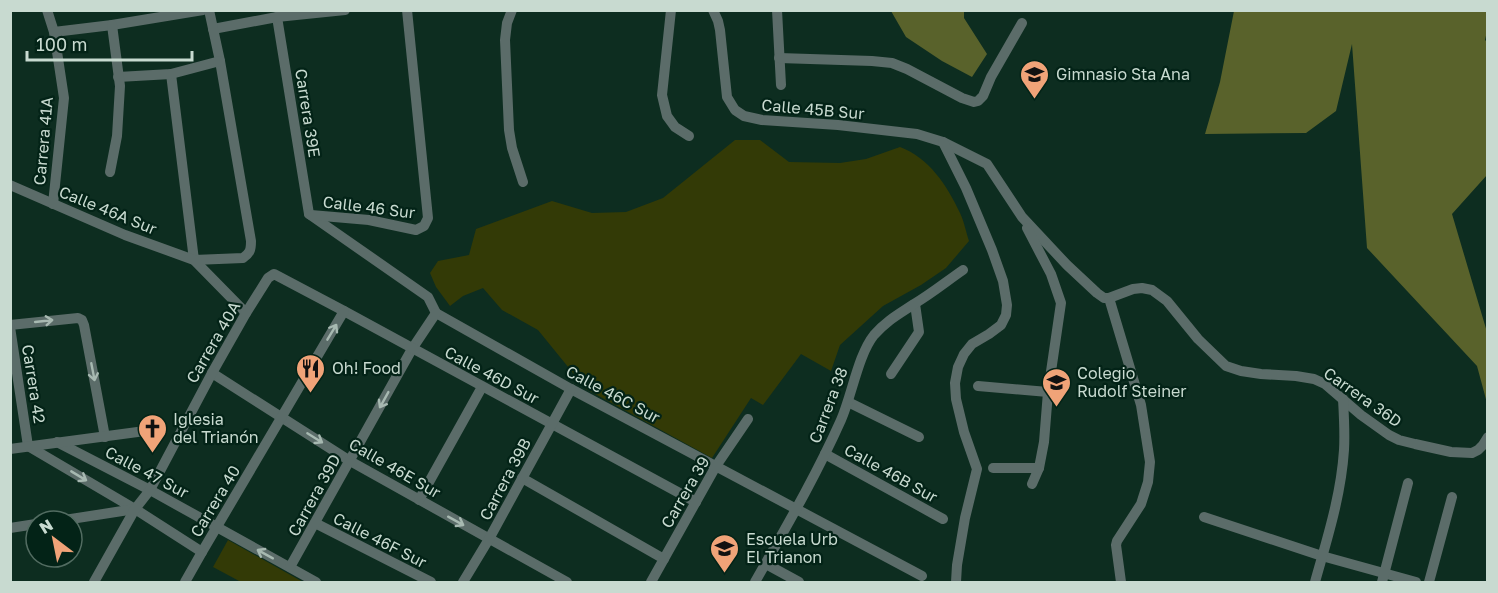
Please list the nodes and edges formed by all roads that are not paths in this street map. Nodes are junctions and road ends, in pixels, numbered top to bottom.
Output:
1 (47, 10) edge
2 (203, 10) edge
3 (209, 10) edge
4 (345, 10) edge
5 (407, 10) edge
6 (512, 10) edge
7 (671, 10) edge
8 (713, 10) edge
9 (777, 10) edge
10 (277, 17) junction
11 (1022, 23) dead end
12 (112, 25) junction
13 (213, 29) junction
14 (54, 32) junction
15 (779, 58) junction
16 (220, 61) junction
17 (171, 74) junction
18 (118, 77) junction
19 (781, 85) dead end
20 (689, 136) dead end
21 (943, 142) junction
22 (110, 172) dead end
23 (523, 182) dead end
24 (10, 185) edge
25 (53, 204) junction
26 (309, 214) junction
27 (1022, 217) junction
28 (194, 260) junction
29 (963, 270) dead end
30 (274, 274) joint
31 (1109, 298) junction
32 (915, 304) junction
33 (344, 311) junction
34 (436, 313) junction
35 (246, 314) junction
36 (10, 326) edge
37 (412, 349) junction
38 (212, 373) junction
39 (891, 374) dead end
40 (978, 386) dead end
41 (482, 387) junction
42 (571, 389) junction
43 (1048, 392) junction
44 (1343, 399) junction
45 (848, 402) junction
46 (281, 417) junction
47 (748, 419) dead end
48 (552, 424) junction
49 (145, 431) dead end
50 (105, 437) junction
51 (919, 437) dead end
52 (1488, 437) edge
53 (57, 442) junction
54 (28, 446) junction
55 (10, 449) edge
56 (825, 454) junction
57 (350, 461) junction
58 (716, 466) junction
59 (993, 468) dead end
60 (1039, 468) junction
61 (522, 478) junction
62 (1408, 483) dead end
63 (1032, 484) dead end
64 (150, 490) junction
65 (1452, 497) dead end
66 (419, 500) junction
67 (696, 502) junction
68 (135, 509) junction
69 (796, 509) junction
70 (84, 517) edge
71 (1204, 518) dead end
72 (943, 519) dead end
73 (315, 523) junction
74 (217, 527) junction
75 (489, 539) junction
76 (202, 552) junction
77 (1323, 556) junction
78 (664, 559) junction
79 (766, 564) junction
80 (290, 567) junction
81 (922, 576) dead end
82 (1383, 578) edge
83 (94, 582) edge
84 (185, 582) edge
85 (316, 582) edge
86 (431, 582) edge
87 (463, 582) edge
88 (567, 582) edge
89 (651, 582) edge
90 (755, 582) edge
91 (800, 582) edge
92 (956, 582) edge
93 (1121, 582) edge
94 (1315, 582) edge
95 (1416, 582) edge
96 (1429, 582) edge

1 - 14 street, Carrera 41A
2 - 12 street
3 - 13 street
4 - 10 street
5 - 26 street, Calle 46 Sur
6 - 23 street
7 - 20 street
8 - 21 street, Calle 45B Sur
9 - 15 street
10 - 13 street
10 - 26 street, Carrera 39E
11 - 15 street
12 - 14 street
12 - 18 street
13 - 16 street
14 - 25 street, Carrera 41A
15 - 19 street
16 - 17 street
16 - 28 street, Calle 46A Sur
17 - 18 street
17 - 28 street
18 - 22 street
21 - 27 street, Calle 45B Sur
21 - 92 street
24 - 25 street, Calle 46A Sur
25 - 28 street, Calle 46A Sur
26 - 34 street, Calle 46C Sur
27 - 31 street
27 - 43 street
28 - 35 street, Calle 46A Sur
29 - 32 street, Carrera 38
30 - 33 street, Calle 46D Sur
30 - 35 street, Carrera 40A
31 - 44 street, Carrera 36D
31 - 93 street
32 - 39 street
32 - 45 street, Carrera 38
33 - 37 street, Calle 46D Sur
46 -> 33 street, Carrera 40
34 - 37 street, Carrera 39D
34 - 42 street, Calle 46C Sur
35 - 38 street, Carrera 40A
36 -> 50 street
36 - 54 street, Carrera 42
37 - 41 street, Calle 46D Sur
37 -> 57 street, Carrera 39D
38 - 46 street, Calle 46E Sur
38 - 64 street, Carrera 40A
40 - 43 street
41 - 48 street, Calle 46D Sur
41 - 66 street
42 - 48 street, Carrera 39B
42 - 58 street, Calle 46C Sur
43 - 60 street
44 - 52 street, Carrera 36D
44 - 77 street
45 - 51 street
45 - 56 street, Carrera 38
46 -> 57 street, Calle 46E Sur
46 - 74 street, Carrera 40
47 - 58 street, Carrera 39
48 - 61 street, Carrera 39B
48 - 67 street, Calle 46D Sur
49 - 50 street, Calle 47 Sur
50 - 53 street, Calle 47 Sur
53 - 54 street, Calle 47 Sur
53 - 64 street, Calle 47 Sur
54 - 55 street, Calle 47 Sur
54 -> 68 street
56 - 69 street, Carrera 38
56 - 72 street, Calle 46B Sur
57 - 66 street, Calle 46E Sur
57 - 73 street, Carrera 39D
58 - 67 street, Carrera 39
58 - 69 street, Calle 46C Sur
59 - 60 street
60 - 63 street
61 - 75 street, Carrera 39B
61 - 78 street
62 - 82 street
64 - 68 street, Carrera 40A
64 - 74 street, Calle 47 Sur
65 - 96 street
66 -> 75 street, Calle 46E Sur
67 - 78 street, Carrera 39
68 - 70 street
68 - 76 street
68 - 83 street, Carrera 40A
69 - 79 street, Carrera 38
69 - 81 street, Calle 46C Sur
71 - 77 street
73 - 80 street, Carrera 39D
73 - 86 street, Calle 46F Sur
74 - 76 street, Carrera 40
80 -> 74 street, Calle 47 Sur
75 - 87 street, Carrera 39B
75 - 88 street, Calle 46E Sur
76 - 84 street, Carrera 40
77 - 82 street
77 - 94 street
78 - 89 street, Carrera 39
79 - 90 street, Carrera 38
79 - 91 street
80 - 85 street, Calle 47 Sur
82 - 95 street

